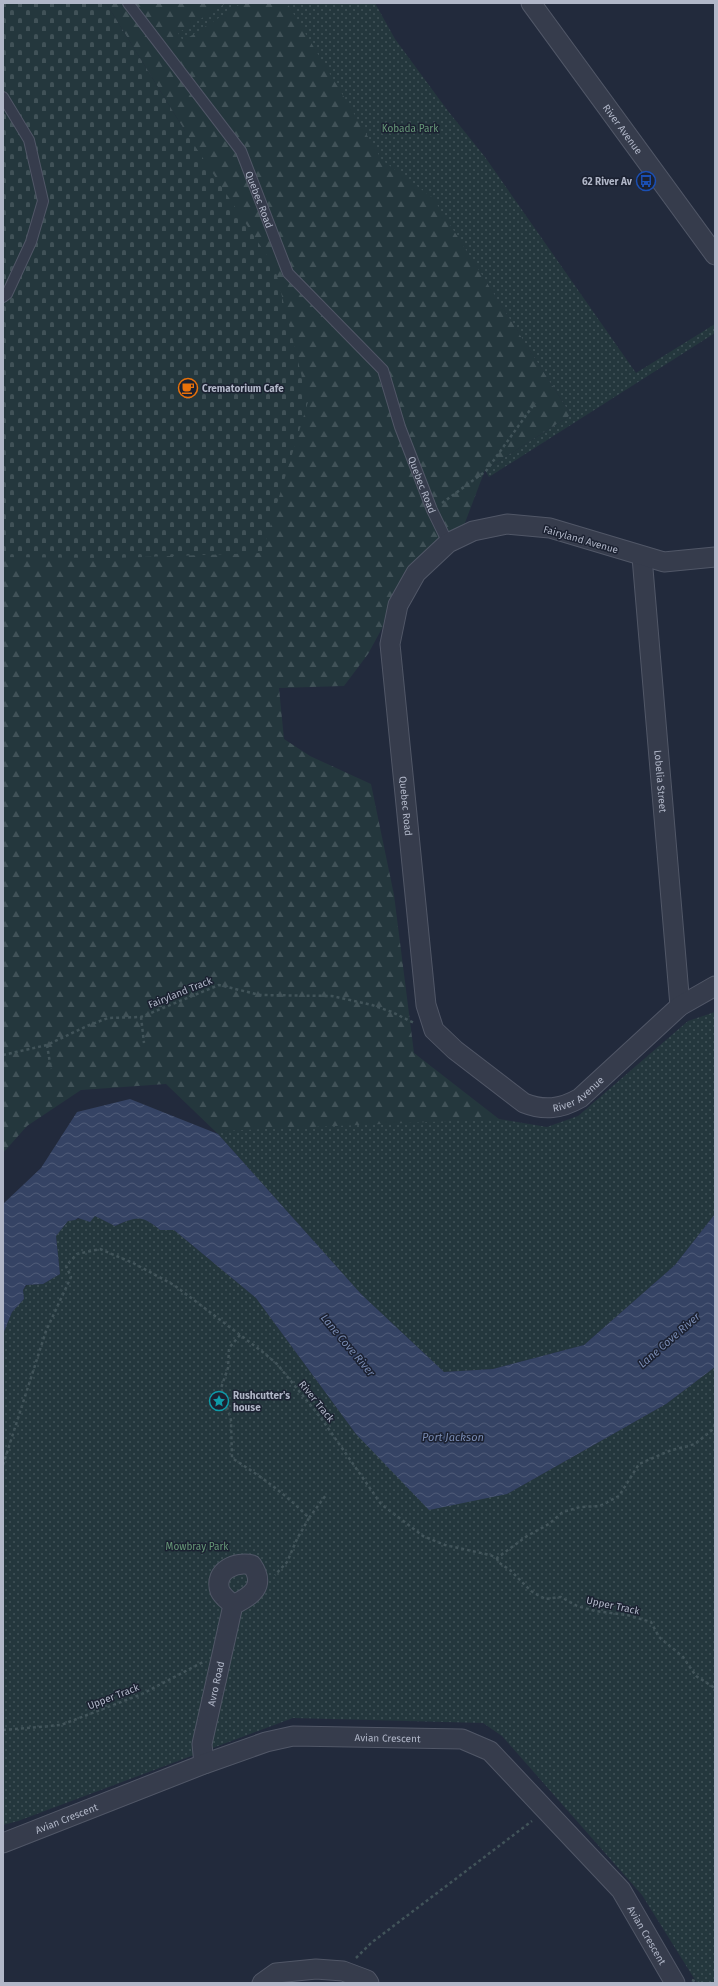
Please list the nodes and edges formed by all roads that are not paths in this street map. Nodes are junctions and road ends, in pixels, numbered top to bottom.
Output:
1 (128, 3) edge
2 (531, 3) edge
3 (3, 97) edge
4 (715, 255) edge
5 (3, 297) edge
6 (448, 543) junction
7 (642, 557) junction
8 (715, 557) edge
9 (715, 986) edge
10 (680, 1006) junction
11 (434, 1030) joint
12 (233, 1605) junction
13 (204, 1764) junction
14 (3, 1843) edge
15 (262, 1983) edge
16 (369, 1983) edge
17 (675, 1983) edge

1 - 6 lane, Quebec Road
2 - 4 street, River Avenue
3 - 5 lane
6 - 7 street, Fairyland Avenue
6 - 11 street, Quebec Road
7 - 8 street, Fairyland Avenue
7 - 10 street, Lobelia Street
9 - 10 street, River Avenue
10 - 11 street, River Avenue
12 - 12 street
12 - 13 street, Avro Road
13 - 14 street, Avian Crescent
13 - 17 street, Avian Crescent
15 - 16 street

